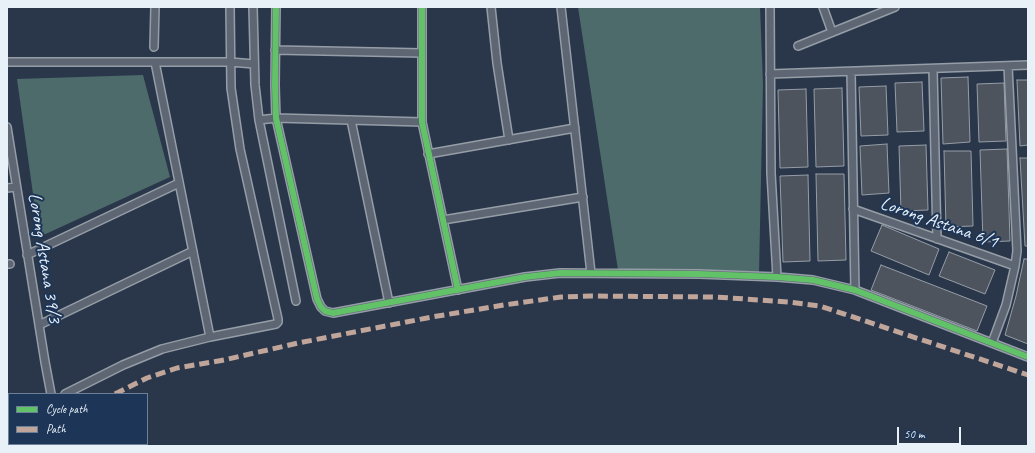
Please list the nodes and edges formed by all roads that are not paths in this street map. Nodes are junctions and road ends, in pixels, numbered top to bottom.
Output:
1 (155, 7) edge
2 (230, 7) edge
3 (253, 7) edge
4 (276, 7) edge
5 (422, 7) edge
6 (491, 7) edge
7 (561, 7) edge
8 (770, 7) edge
9 (823, 7) edge
10 (895, 7) edge
11 (832, 32) junction
12 (798, 46) dead end
13 (154, 47) dead end
14 (275, 50) junction
15 (422, 53) junction
16 (7, 62) edge
17 (155, 62) junction
18 (230, 62) junction
19 (254, 64) junction
20 (1008, 66) junction
21 (1028, 66) edge
22 (933, 69) junction
23 (851, 72) junction
24 (770, 74) junction
25 (276, 118) junction
26 (259, 120) junction
27 (351, 120) junction
28 (422, 122) junction
29 (7, 127) edge
30 (575, 128) junction
31 (509, 140) junction
32 (428, 154) junction
33 (179, 183) junction
34 (16, 187) junction
35 (7, 188) edge
36 (583, 197) junction
37 (853, 209) junction
38 (443, 220) junction
39 (937, 239) junction
40 (193, 251) junction
41 (27, 254) junction
42 (1015, 266) junction
43 (592, 273) junction
44 (777, 277) junction
45 (458, 290) junction
46 (855, 290) junction
47 (296, 301) dead end
48 (389, 303) junction
49 (39, 325) junction
50 (210, 337) junction
51 (992, 343) junction
52 (1028, 357) edge
53 (51, 393) edge
54 (67, 393) edge

1 - 13 street
2 - 18 street
3 - 19 street
4 - 14 street
5 - 15 street
6 - 31 street
7 - 30 street
8 - 24 street
9 - 11 street
10 - 11 street
11 - 12 street
14 - 15 street
14 - 25 street
15 - 28 street
16 - 17 street
17 - 18 street
17 - 33 street
18 - 19 street
18 - 50 street
19 - 26 street
20 - 21 street
20 - 22 street
20 - 42 street
22 - 23 street
22 - 39 street
23 - 24 street
23 - 37 street
24 - 44 street
25 - 26 street
25 - 27 street
25 - 48 street
26 - 47 street
27 - 28 street
27 - 48 street
28 - 32 street
29 - 34 street, Lorong Astana 39/3
30 - 31 street
30 - 36 street
31 - 32 street
32 - 38 street
33 - 40 street
33 - 41 street
34 - 35 street
34 - 41 street, Lorong Astana 39/3
36 - 38 street
36 - 43 street
37 - 39 street, Lorong Astana 6/1
37 - 46 street
38 - 45 street
39 - 42 street, Lorong Astana 6/1
40 - 49 street
40 - 50 street
41 - 49 street, Lorong Astana 39/3
42 - 51 street
43 - 44 street
43 - 45 street
44 - 46 street
45 - 48 street
46 - 51 street
49 - 53 street, Lorong Astana 39/3
50 - 54 street
51 - 52 street

